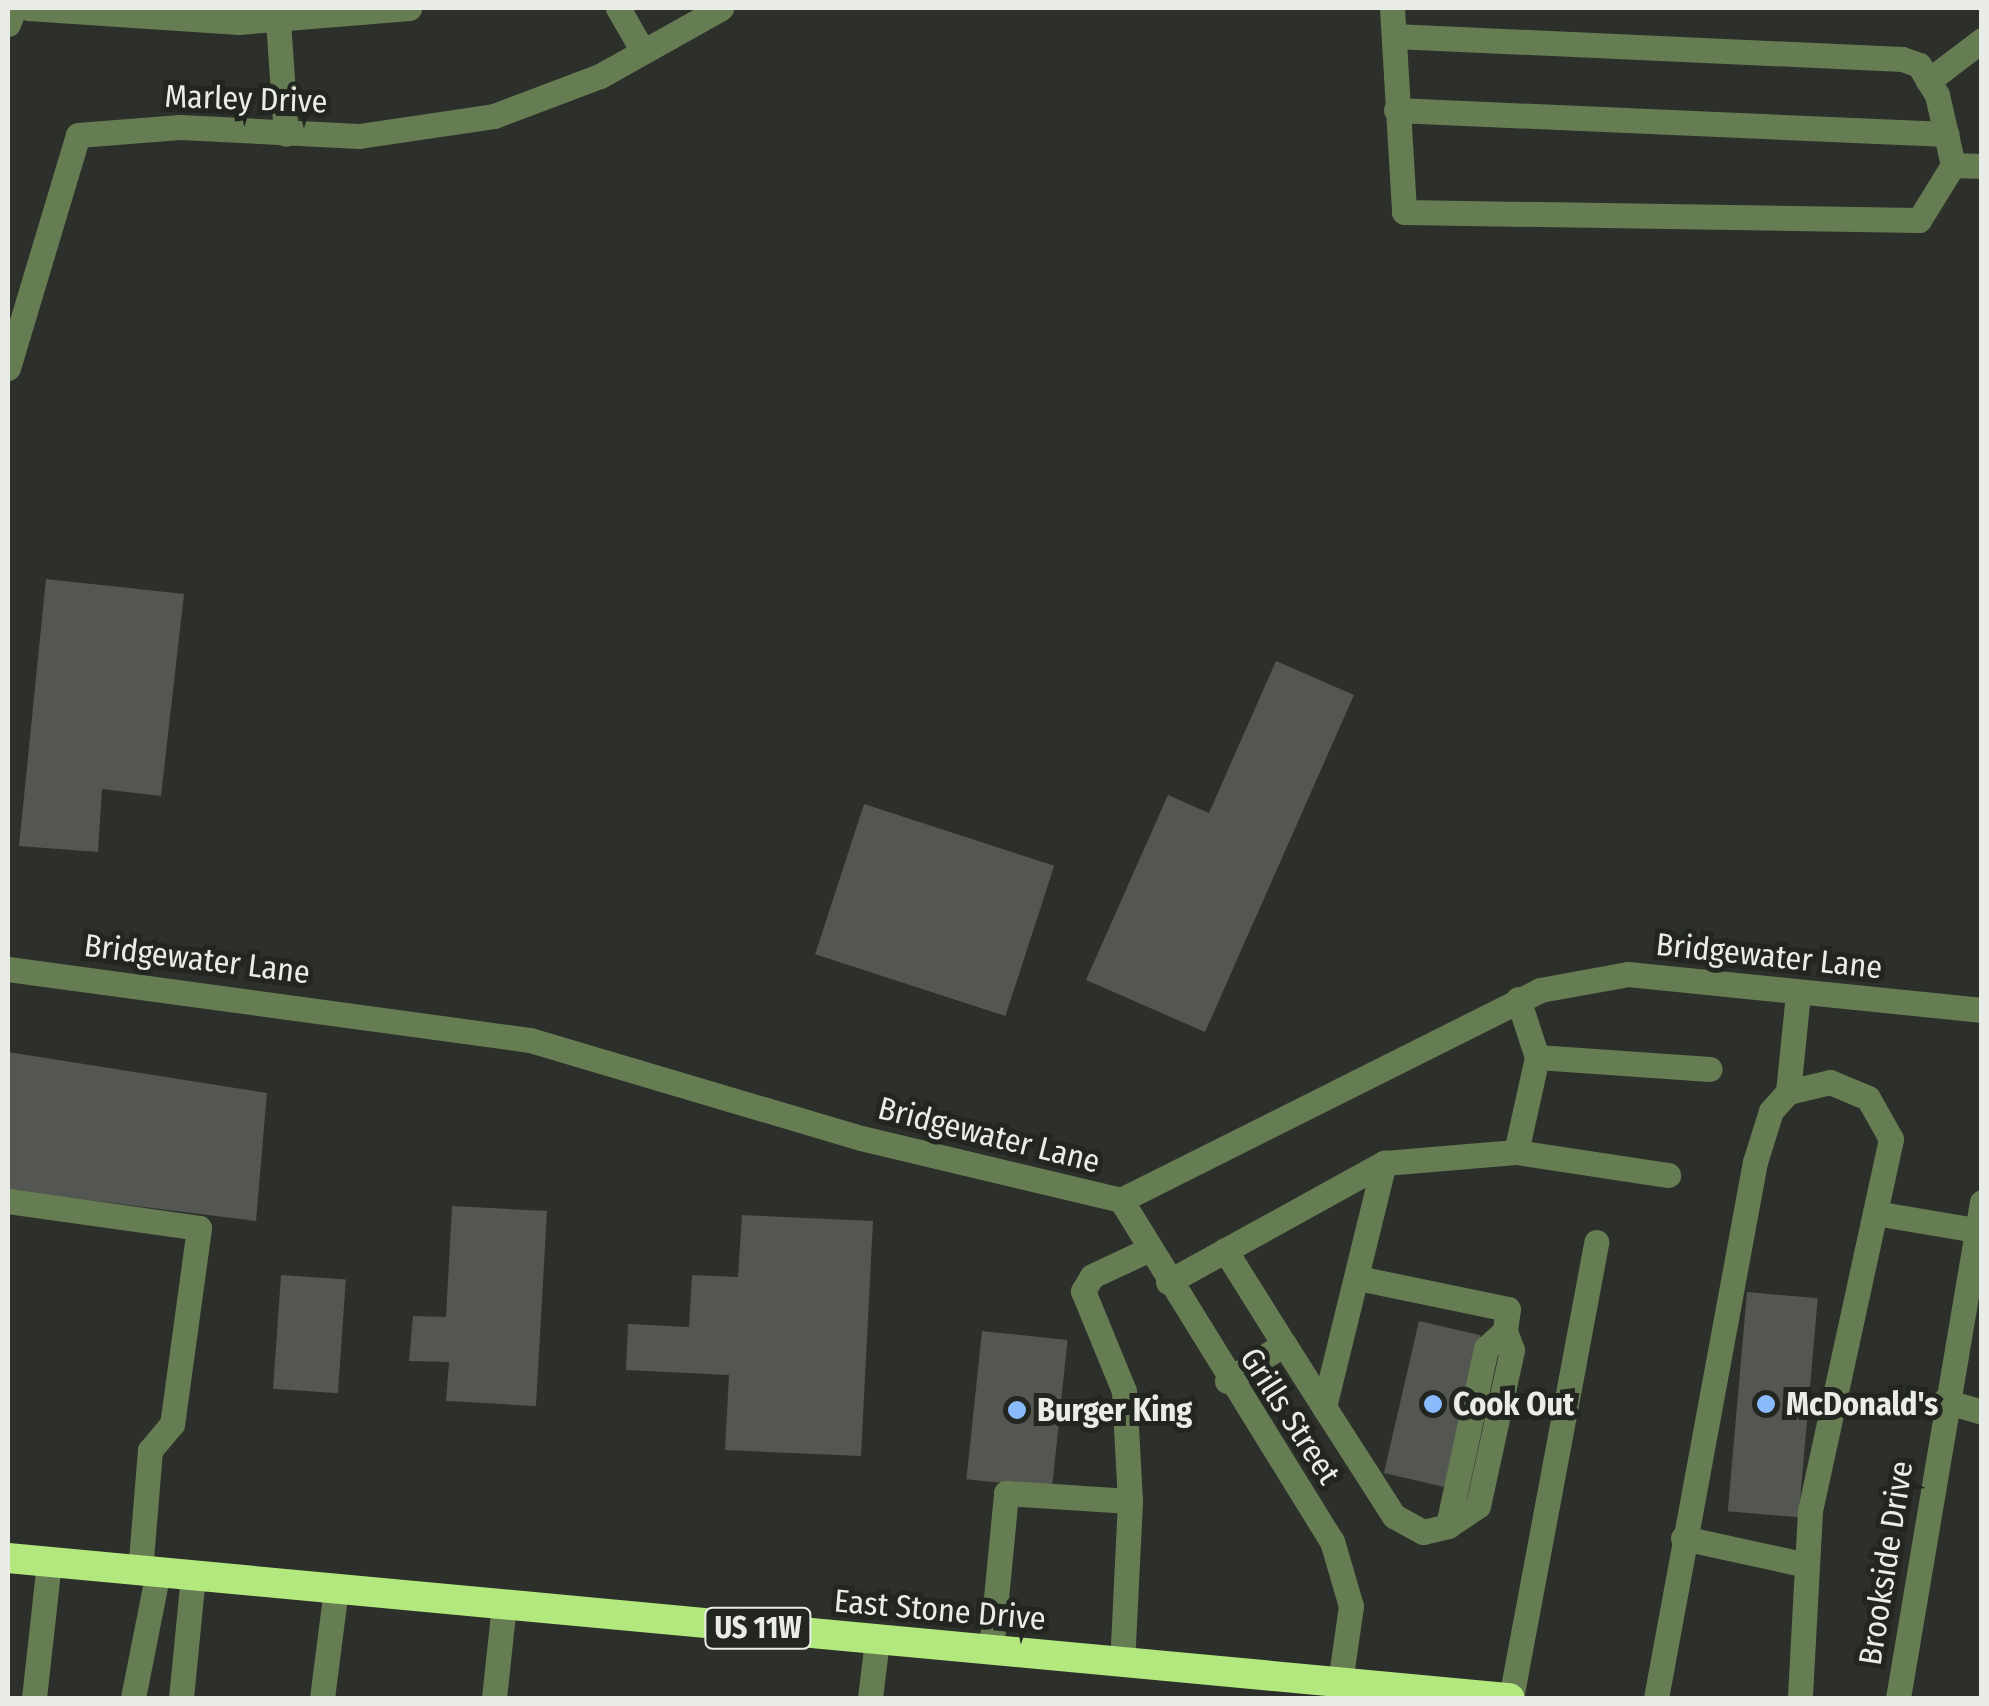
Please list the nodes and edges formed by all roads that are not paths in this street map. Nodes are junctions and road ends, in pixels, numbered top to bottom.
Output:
1 (14, 8) edge
2 (28, 8) edge
3 (409, 8) edge
4 (618, 8) edge
5 (720, 8) edge
6 (1392, 8) edge
7 (278, 21) junction
8 (8, 24) edge
9 (1394, 36) junction
10 (1982, 40) edge
11 (642, 48) junction
12 (1928, 81) junction
13 (1396, 110) junction
14 (286, 134) junction
15 (1946, 134) junction
16 (1953, 165) junction
17 (1982, 166) edge
18 (8, 368) edge
19 (8, 969) edge
20 (1798, 994) junction
21 (1518, 998) junction
22 (1982, 1010) edge
23 (1537, 1057) junction
24 (1710, 1068) dead end
25 (1788, 1092) junction
26 (1516, 1152) junction
27 (1384, 1162) junction
28 (1668, 1175) dead end
29 (1120, 1200) junction
30 (8, 1201) edge
31 (1982, 1202) edge
32 (1875, 1212) junction
33 (1976, 1230) junction
34 (1596, 1242) dead end
35 (1150, 1249) junction
36 (1226, 1250) junction
37 (1358, 1278) junction
38 (1974, 1279) edge
39 (1168, 1282) junction
40 (1284, 1344) junction
41 (1228, 1381) junction
42 (1944, 1402) junction
43 (1324, 1406) junction
44 (1982, 1412) edge
45 (1130, 1501) junction
46 (1683, 1538) junction
47 (8, 1558) edge
48 (49, 1562) junction
49 (1808, 1565) junction
50 (149, 1572) junction
51 (193, 1576) junction
52 (336, 1589) junction
53 (504, 1605) junction
54 (878, 1640) junction
55 (992, 1650) junction
56 (1122, 1662) junction
57 (1353, 1688) edge
58 (34, 1698) edge
59 (133, 1698) edge
60 (181, 1698) edge
61 (322, 1698) edge
62 (494, 1698) edge
63 (870, 1698) edge
64 (1510, 1698) edge
65 (1656, 1698) edge
66 (1800, 1698) edge
67 (1898, 1698) edge

1 - 8 street
2 - 7 street
3 - 7 street
4 - 11 street
5 - 11 street, Marley Drive
6 - 9 street
7 - 14 street
9 - 12 street
9 - 13 street
10 - 12 street
11 - 14 street, Marley Drive
12 - 15 street
13 - 15 street
13 - 16 street
14 - 18 street, Marley Drive
15 - 16 street
16 - 17 street
19 - 29 street, Bridgewater Lane
20 - 21 street, Bridgewater Lane
20 - 22 street, Bridgewater Lane
20 - 25 street
21 - 23 street
21 - 29 street, Bridgewater Lane
23 - 24 street
23 - 26 street
25 - 32 street
25 - 46 street
26 - 27 street
26 - 28 street
27 - 36 street
27 - 37 street
29 - 35 street, Grills Street
30 - 50 street
31 - 33 street, Brookside Drive
32 - 33 street
32 - 49 street
33 - 38 street, Brookside Drive
34 - 64 street
35 - 39 street, Grills Street
35 - 45 street
36 - 39 street
36 - 40 street
37 - 43 street
37 - 43 street
38 - 42 street, Brookside Drive
39 - 41 street, Grills Street
40 - 41 street
40 - 43 street
41 - 57 street, Grills Street
42 - 44 street
42 - 67 street, Brookside Drive
45 - 55 street
45 - 56 street
46 - 49 street
46 - 65 street
47 - 48 highway, East Stone Drive / US 11W
48 - 50 highway, East Stone Drive / US 11W
48 - 58 street
49 - 66 street
50 - 51 highway, East Stone Drive / US 11W
50 - 59 street
51 - 52 highway, East Stone Drive / US 11W
51 - 60 street
52 - 53 highway, East Stone Drive / US 11W
52 - 61 street
53 - 54 highway, East Stone Drive / US 11W
53 - 62 street
54 - 55 highway, East Stone Drive / US 11W
54 - 63 street
55 - 56 highway, East Stone Drive / US 11W
56 - 57 highway, East Stone Drive / US 11W
57 - 64 highway, East Stone Drive / US 11W

